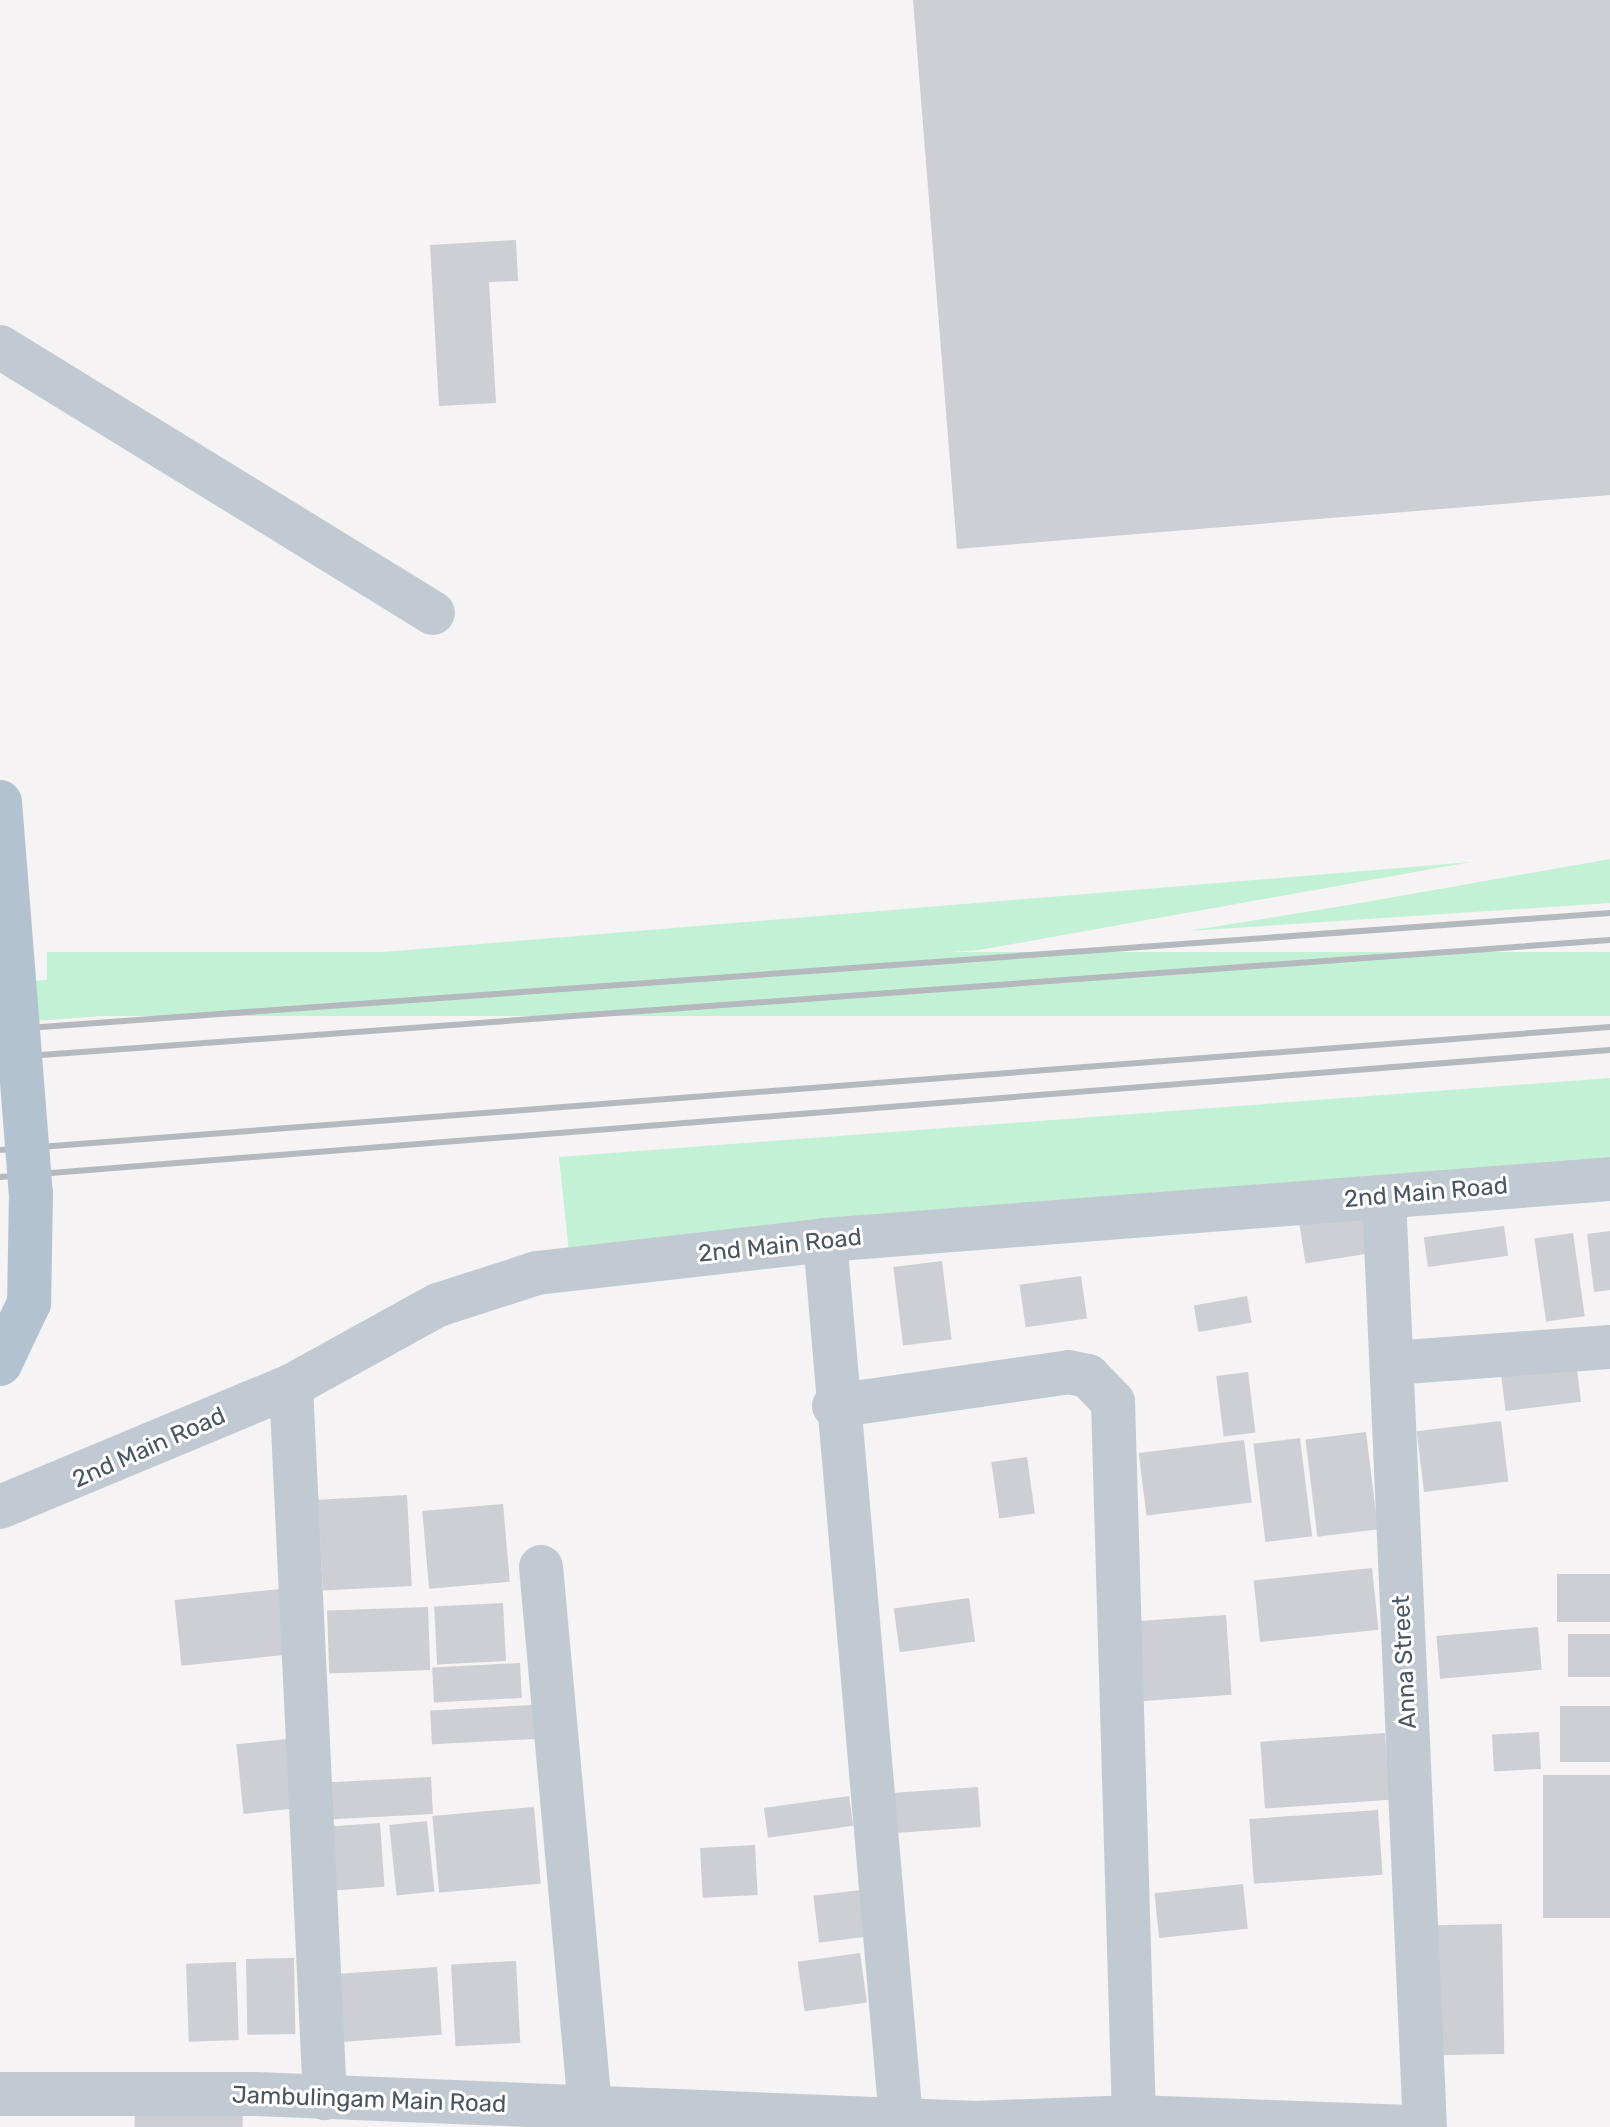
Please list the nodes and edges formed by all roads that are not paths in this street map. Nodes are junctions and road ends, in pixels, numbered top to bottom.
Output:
1 (0, 347) edge
2 (433, 613) dead end
3 (0, 802) edge
4 (1610, 1179) edge
5 (1384, 1197) junction
6 (825, 1240) junction
7 (1610, 1347) edge
8 (1392, 1363) junction
9 (0, 1364) edge
10 (291, 1386) junction
11 (834, 1406) junction
12 (0, 1507) edge
13 (541, 1567) dead end
14 (0, 2094) edge
15 (325, 2098) junction
16 (590, 2108) junction
17 (256, 2110) edge
18 (537, 2116) edge
19 (901, 2120) junction
20 (1110, 2121) edge
21 (821, 2122) edge
22 (1387, 2126) edge
23 (1425, 2127) edge

1 - 2 street
3 - 9 main road, bridge
4 - 5 street, 2nd Main Road
5 - 6 street, 2nd Main Road
5 - 8 street, Anna Street
6 - 10 street, 2nd Main Road
6 - 11 street
7 - 8 street
8 - 23 street, Anna Street
10 - 12 street, 2nd Main Road
10 - 15 street
11 - 19 street
11 - 20 street
13 - 16 street
14 - 17 street, Jambulingam Main Road
15 - 17 street, Jambulingam Main Road
15 - 18 street, Jambulingam Main Road
16 - 18 street, Jambulingam Main Road
16 - 21 street, Jambulingam Main Road
19 - 20 street, Jambulingam Main Road
19 - 21 street, Jambulingam Main Road
20 - 22 street, Jambulingam Main Road

